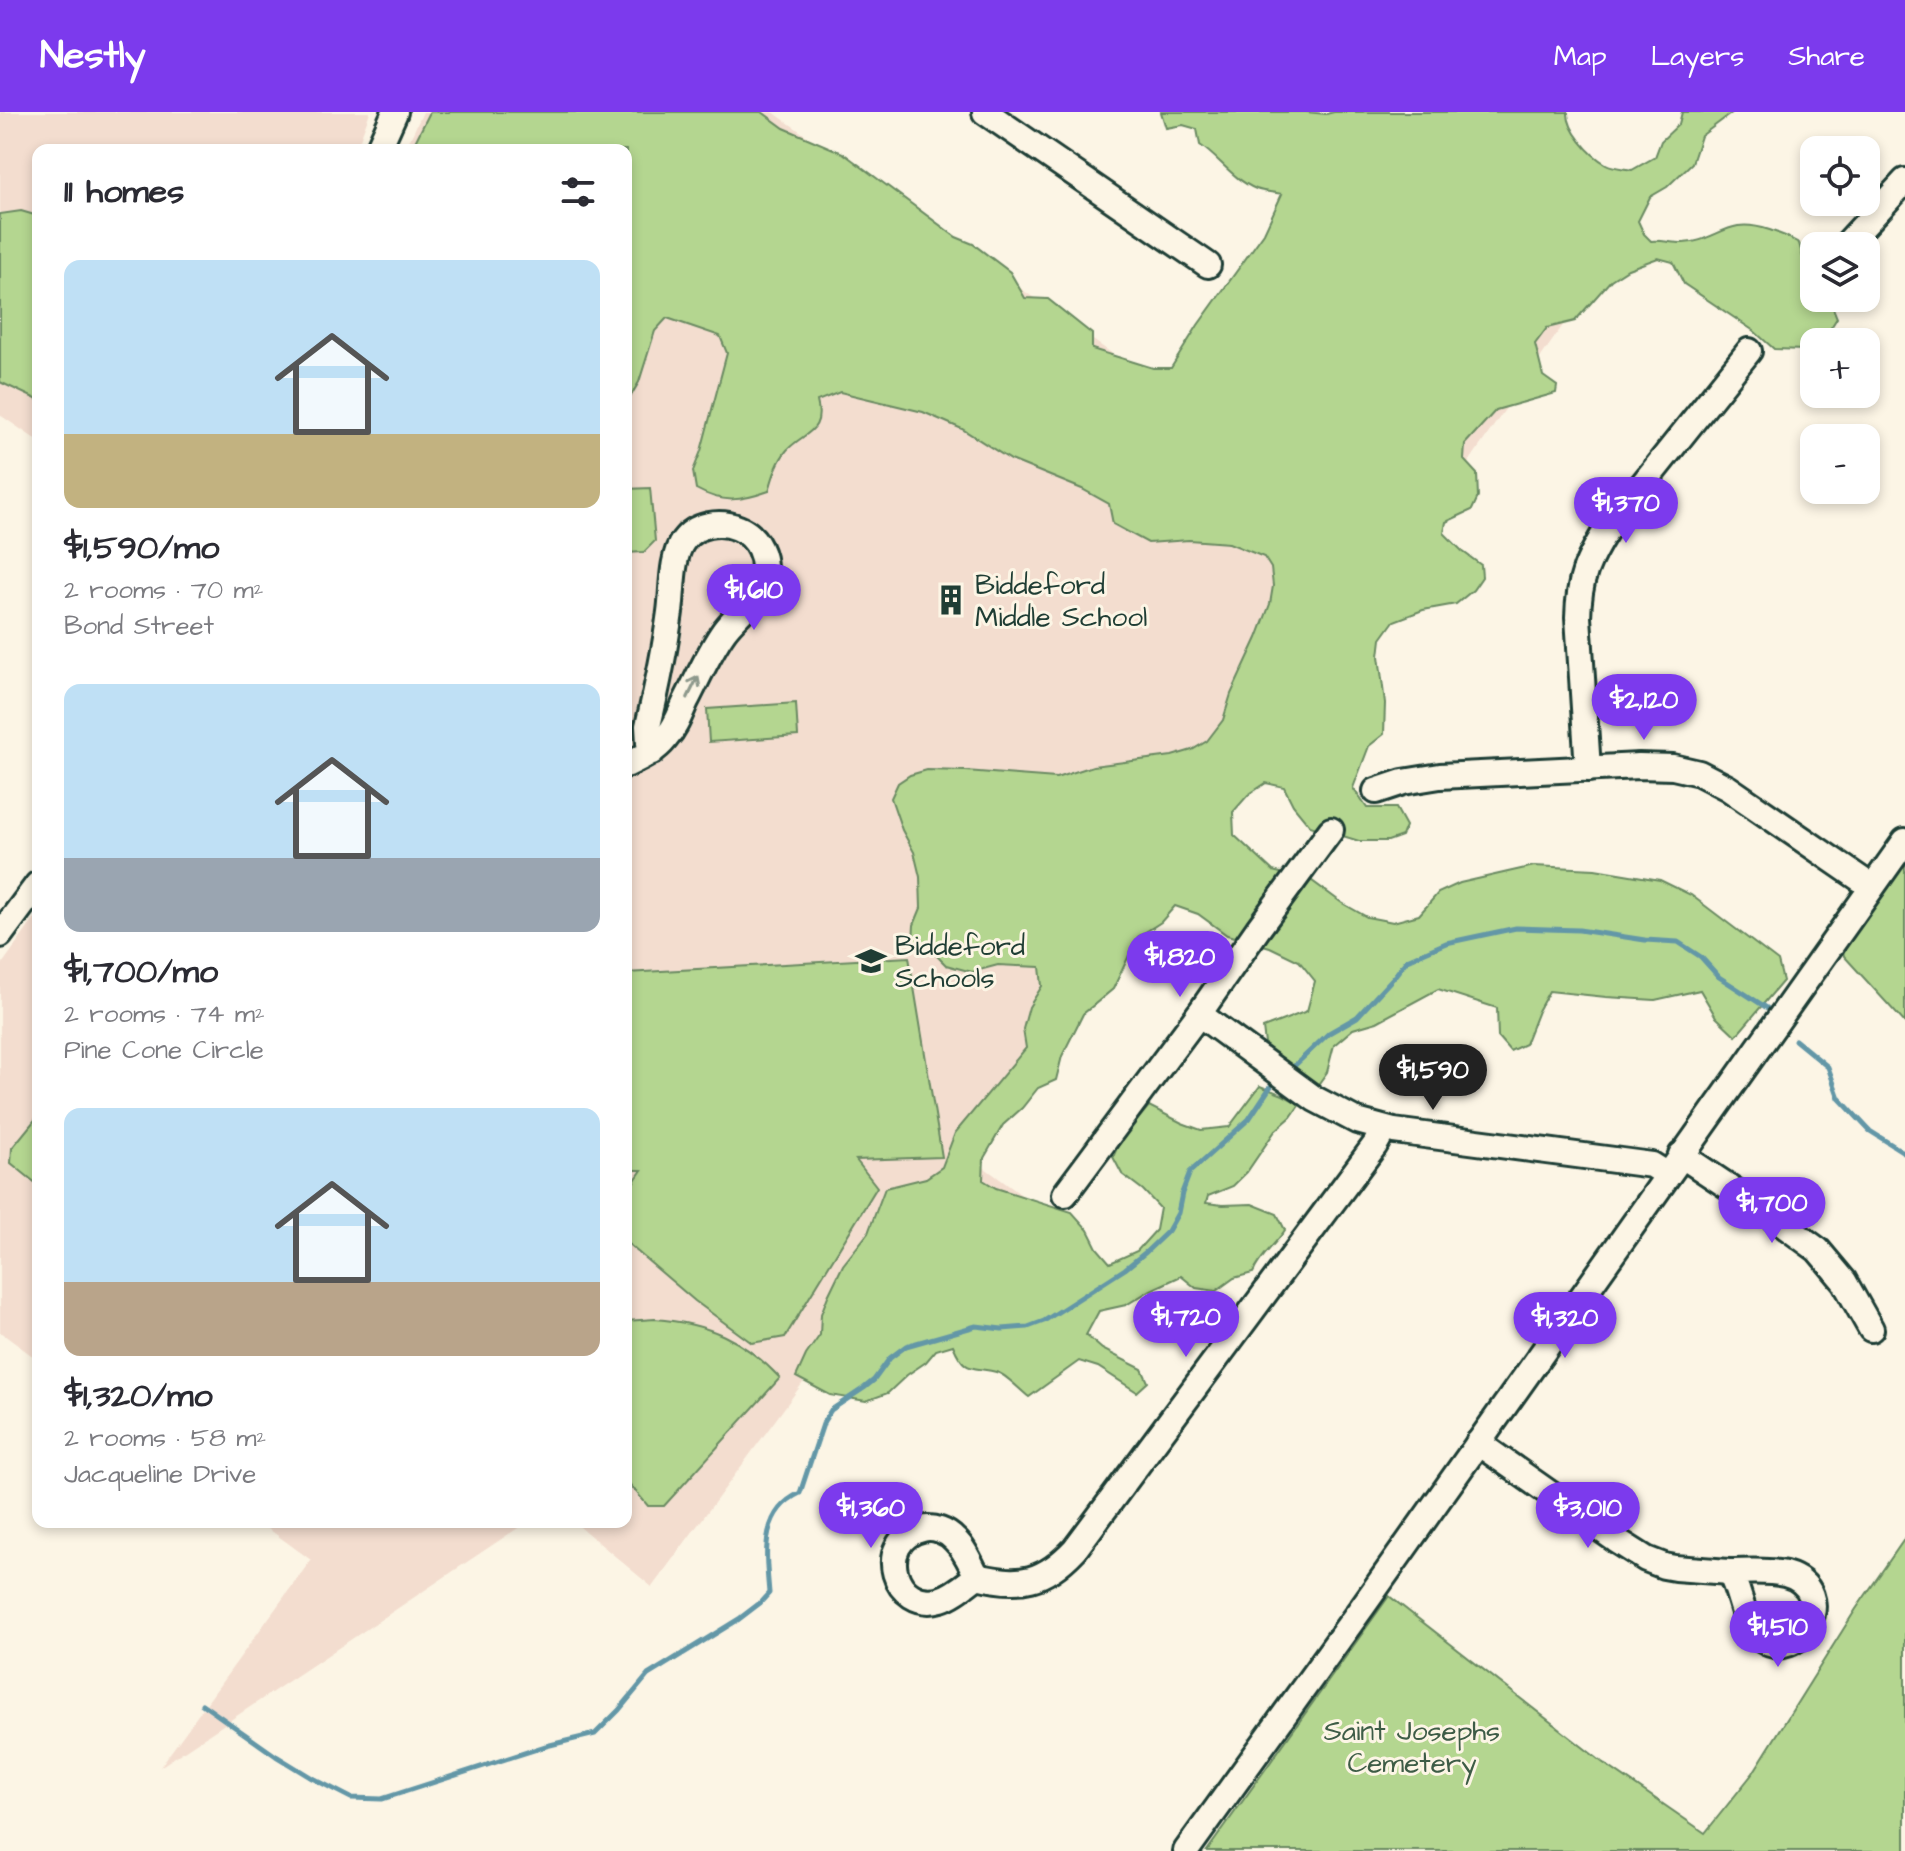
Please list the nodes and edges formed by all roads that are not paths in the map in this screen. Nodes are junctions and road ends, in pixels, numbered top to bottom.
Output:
1 (395, 112) edge
2 (985, 112) edge
3 (381, 144) edge
4 (1905, 181) edge
5 (1858, 232) edge
6 (1208, 265) dead end
7 (1749, 351) dead end
8 (652, 752) junction
9 (632, 762) edge
10 (1588, 769) junction
11 (1376, 791) dead end
12 (1331, 830) dead end
13 (1905, 841) edge
14 (1872, 887) junction
15 (32, 892) edge
16 (0, 935) edge
17 (1199, 1014) junction
18 (1384, 1129) junction
19 (1674, 1165) junction
20 (1065, 1194) dead end
21 (1871, 1329) dead end
22 (1478, 1443) junction
23 (1729, 1572) dead end
24 (977, 1576) dead end
25 (1186, 1851) edge

1 - 3 street
2 - 6 street
4 - 5 street
7 - 10 street
8 -> 8 street
8 - 9 street
10 - 11 street
10 - 14 street
12 - 17 street
13 - 14 street
14 - 19 street
15 - 16 street
17 - 18 street
17 - 20 street
18 - 19 street
18 - 24 street
19 - 21 street
19 - 22 street
22 - 23 street
22 - 25 street

